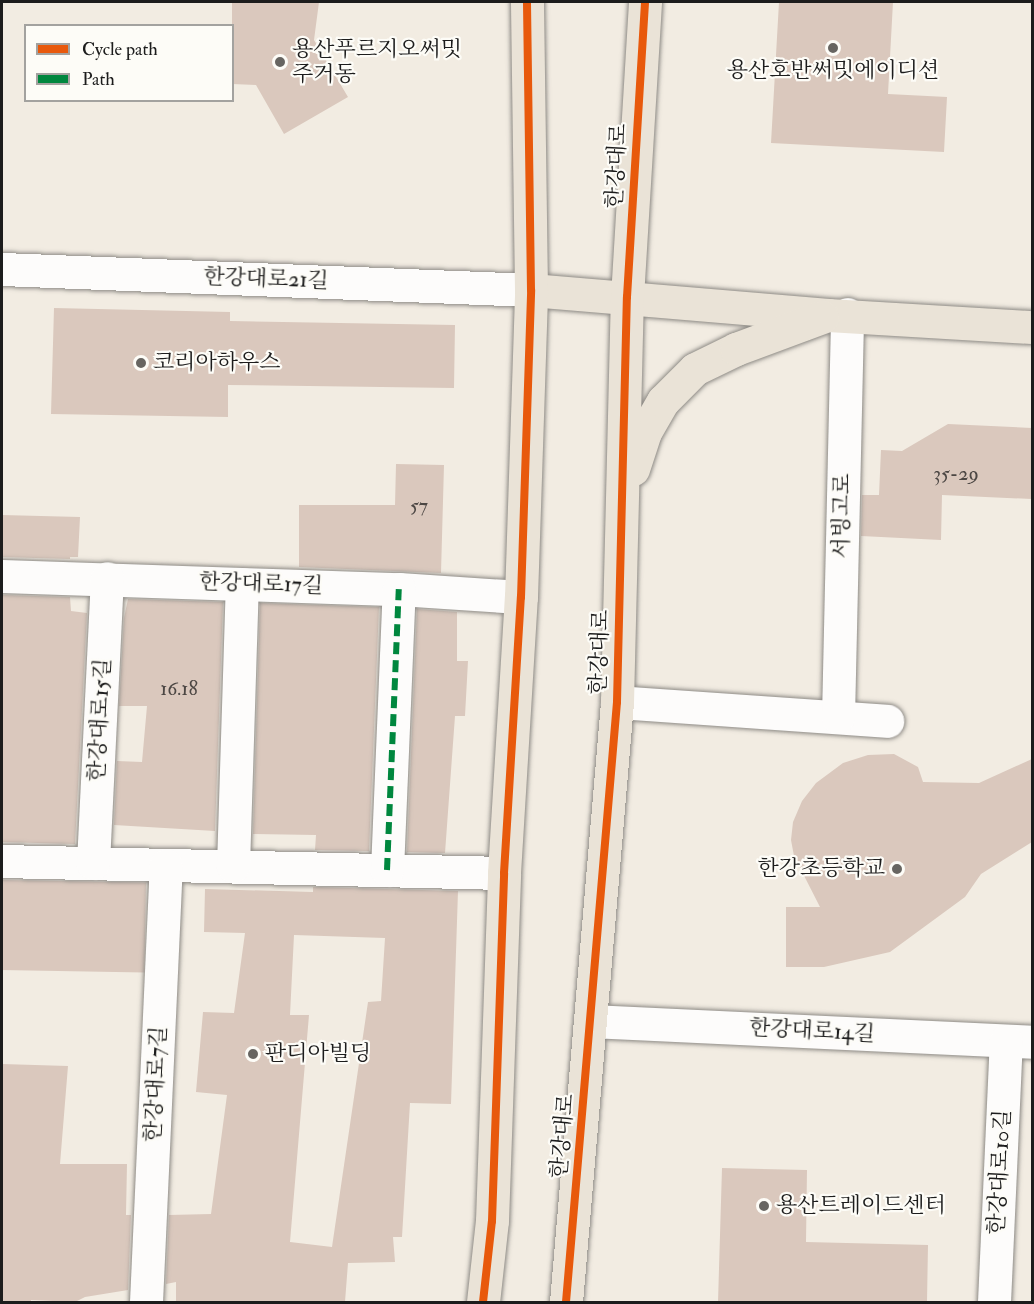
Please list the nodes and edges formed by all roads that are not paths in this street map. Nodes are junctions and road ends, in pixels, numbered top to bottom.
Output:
1 (527, 2) edge
2 (645, 2) edge
3 (2, 269) edge
4 (531, 290) junction
5 (627, 297) junction
6 (837, 315) junction
7 (1032, 327) edge
8 (622, 520) junction
9 (2, 576) edge
10 (107, 578) junction
11 (242, 584) junction
12 (399, 589) junction
13 (521, 597) junction
14 (617, 702) junction
15 (838, 717) junction
16 (887, 721) dead end
17 (2, 861) edge
18 (93, 863) junction
19 (166, 865) junction
20 (233, 866) junction
21 (387, 870) junction
22 (504, 873) junction
23 (591, 1021) junction
24 (1019, 1041) edge
25 (146, 1302) edge
26 (483, 1302) edge
27 (566, 1302) edge
28 (994, 1302) edge

1 - 4 main road
2 - 5 main road, 한강대로
3 - 4 street, 한강대로21길
4 - 5 main road
4 - 13 main road
5 - 6 main road
5 - 8 main road, 한강대로
6 - 7 main road
6 - 8 main road
6 - 15 street, 서빙고로
8 - 14 main road, 한강대로
9 - 10 street, 한강대로17길
10 - 11 street, 한강대로17길
10 - 18 street, 한강대로15길
11 - 12 street, 한강대로17길
11 - 20 street
12 - 13 street, 한강대로17길
12 - 21 street
13 - 22 main road
14 - 15 street
14 - 23 main road, 한강대로
15 - 16 street
17 - 18 street
18 - 19 street
19 - 20 street
19 - 25 street, 한강대로7길
20 - 21 street
21 - 22 street
22 - 26 main road
23 - 24 street, 한강대로14길
23 - 27 main road, 한강대로
24 - 28 street, 한강대로10길

